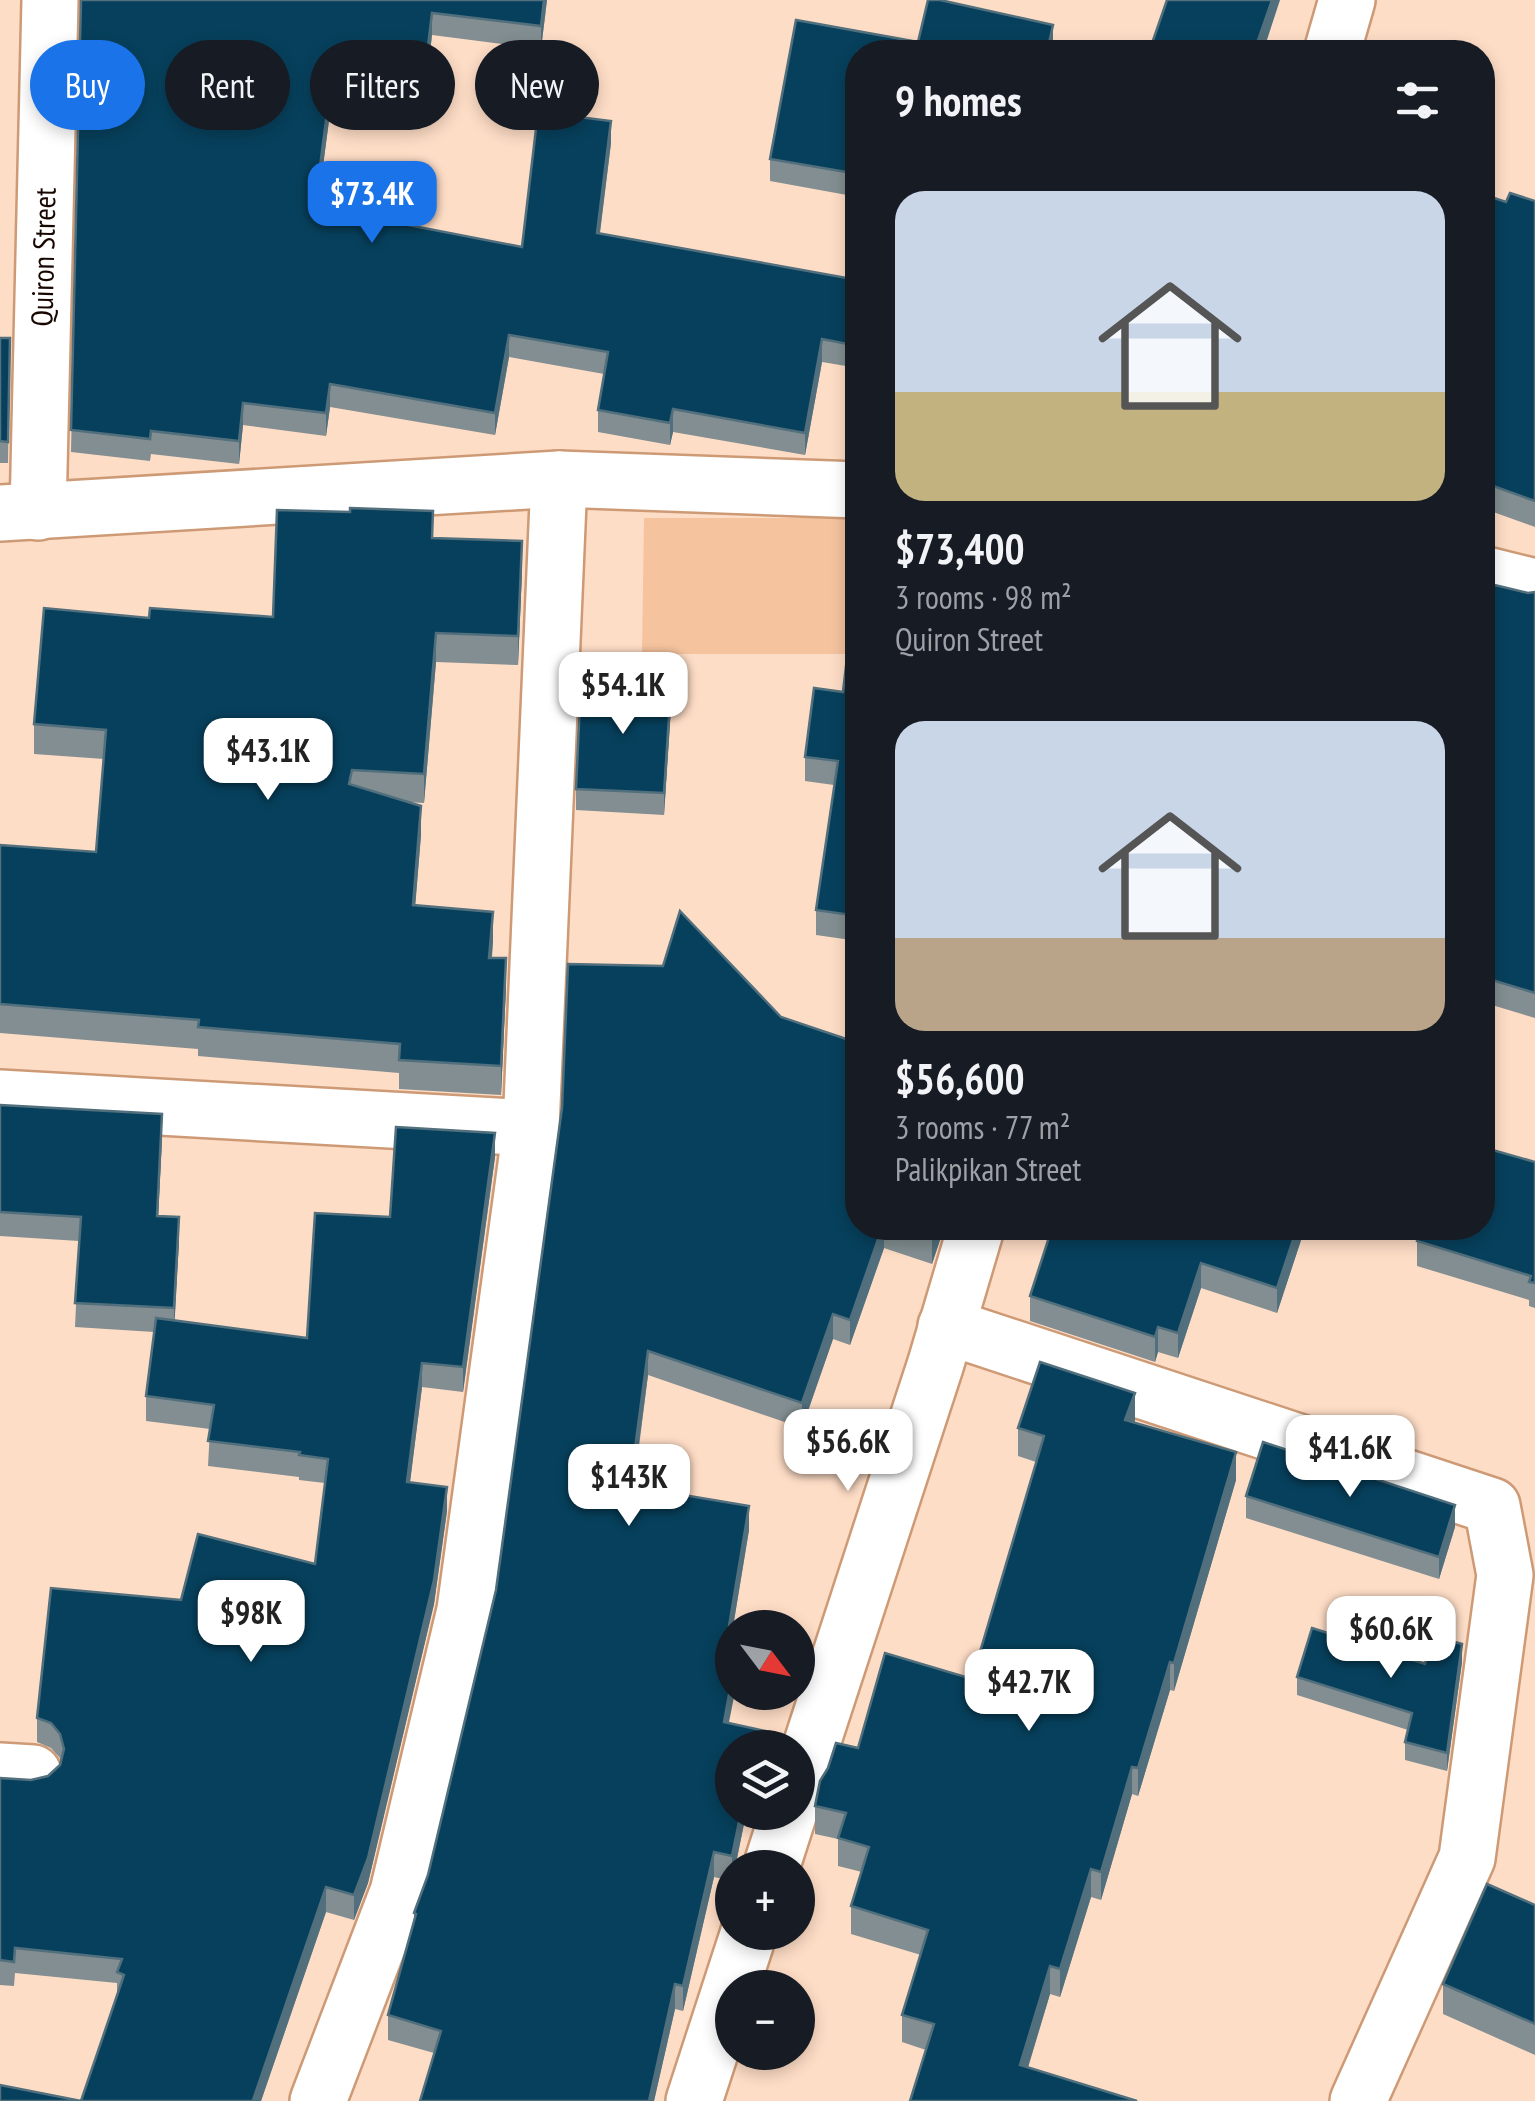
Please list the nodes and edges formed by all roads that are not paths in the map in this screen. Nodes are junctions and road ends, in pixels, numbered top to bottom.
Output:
1 (50, 0) edge
2 (1347, 0) edge
3 (1335, 40) edge
4 (560, 479) junction
5 (845, 490) edge
6 (19, 513) edge
7 (1495, 577) edge
8 (1535, 587) edge
9 (0, 1098) edge
10 (532, 1128) junction
11 (972, 1240) edge
12 (946, 1326) junction
13 (815, 1734) edge
14 (744, 1950) edge
15 (318, 2101) edge
16 (694, 2101) edge
17 (1358, 2101) edge

1 - 6 street, Quiron Street
2 - 3 street
4 - 5 street
4 - 6 street
4 - 10 street
7 - 8 street
9 - 10 street
10 - 15 street
11 - 12 street
12 - 13 street
12 - 17 street
14 - 16 street

